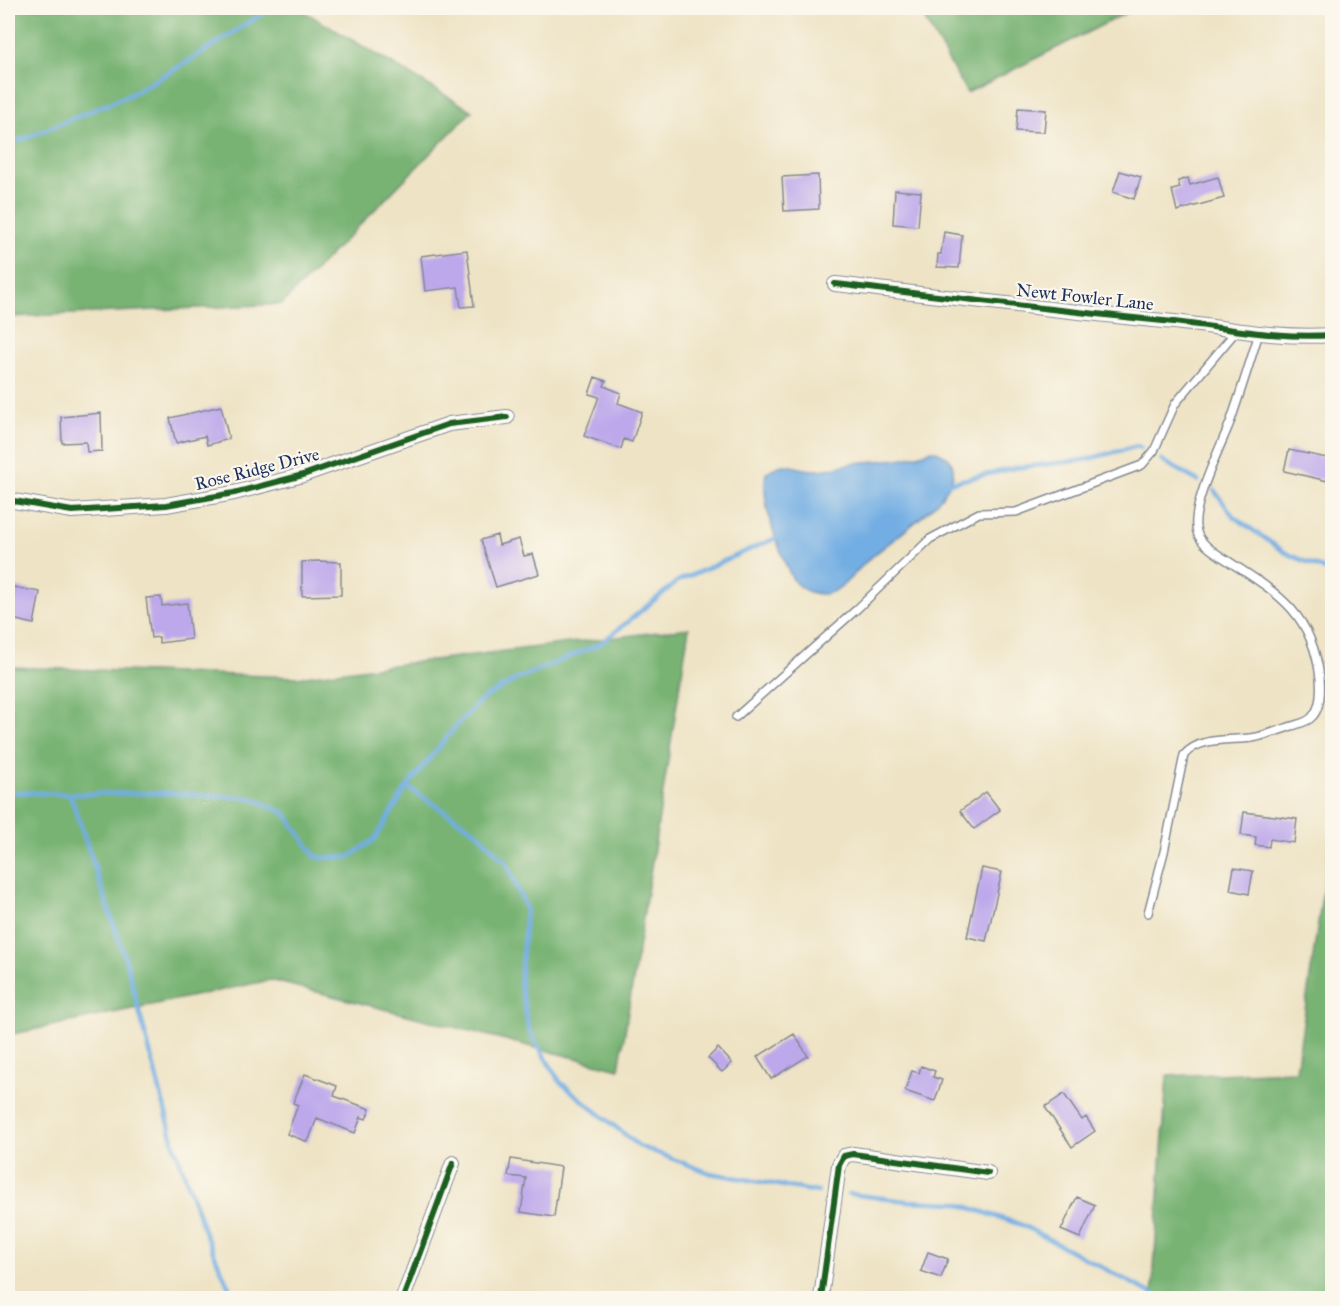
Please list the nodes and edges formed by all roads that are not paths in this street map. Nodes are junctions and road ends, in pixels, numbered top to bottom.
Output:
1 (835, 284) dead end
2 (1237, 330) junction
3 (1259, 333) junction
4 (1332, 335) edge
5 (507, 417) dead end
6 (8, 500) edge
7 (736, 717) dead end
8 (1148, 913) dead end
9 (453, 1163) dead end
10 (988, 1173) dead end
11 (403, 1299) edge
12 (821, 1299) edge

1 - 2 street, Newt Fowler Lane
2 - 3 street, Newt Fowler Lane
2 - 7 lane
3 - 4 street, Newt Fowler Lane
3 - 8 lane
5 - 6 street, Rose Ridge Drive
9 - 11 street
10 - 12 street

